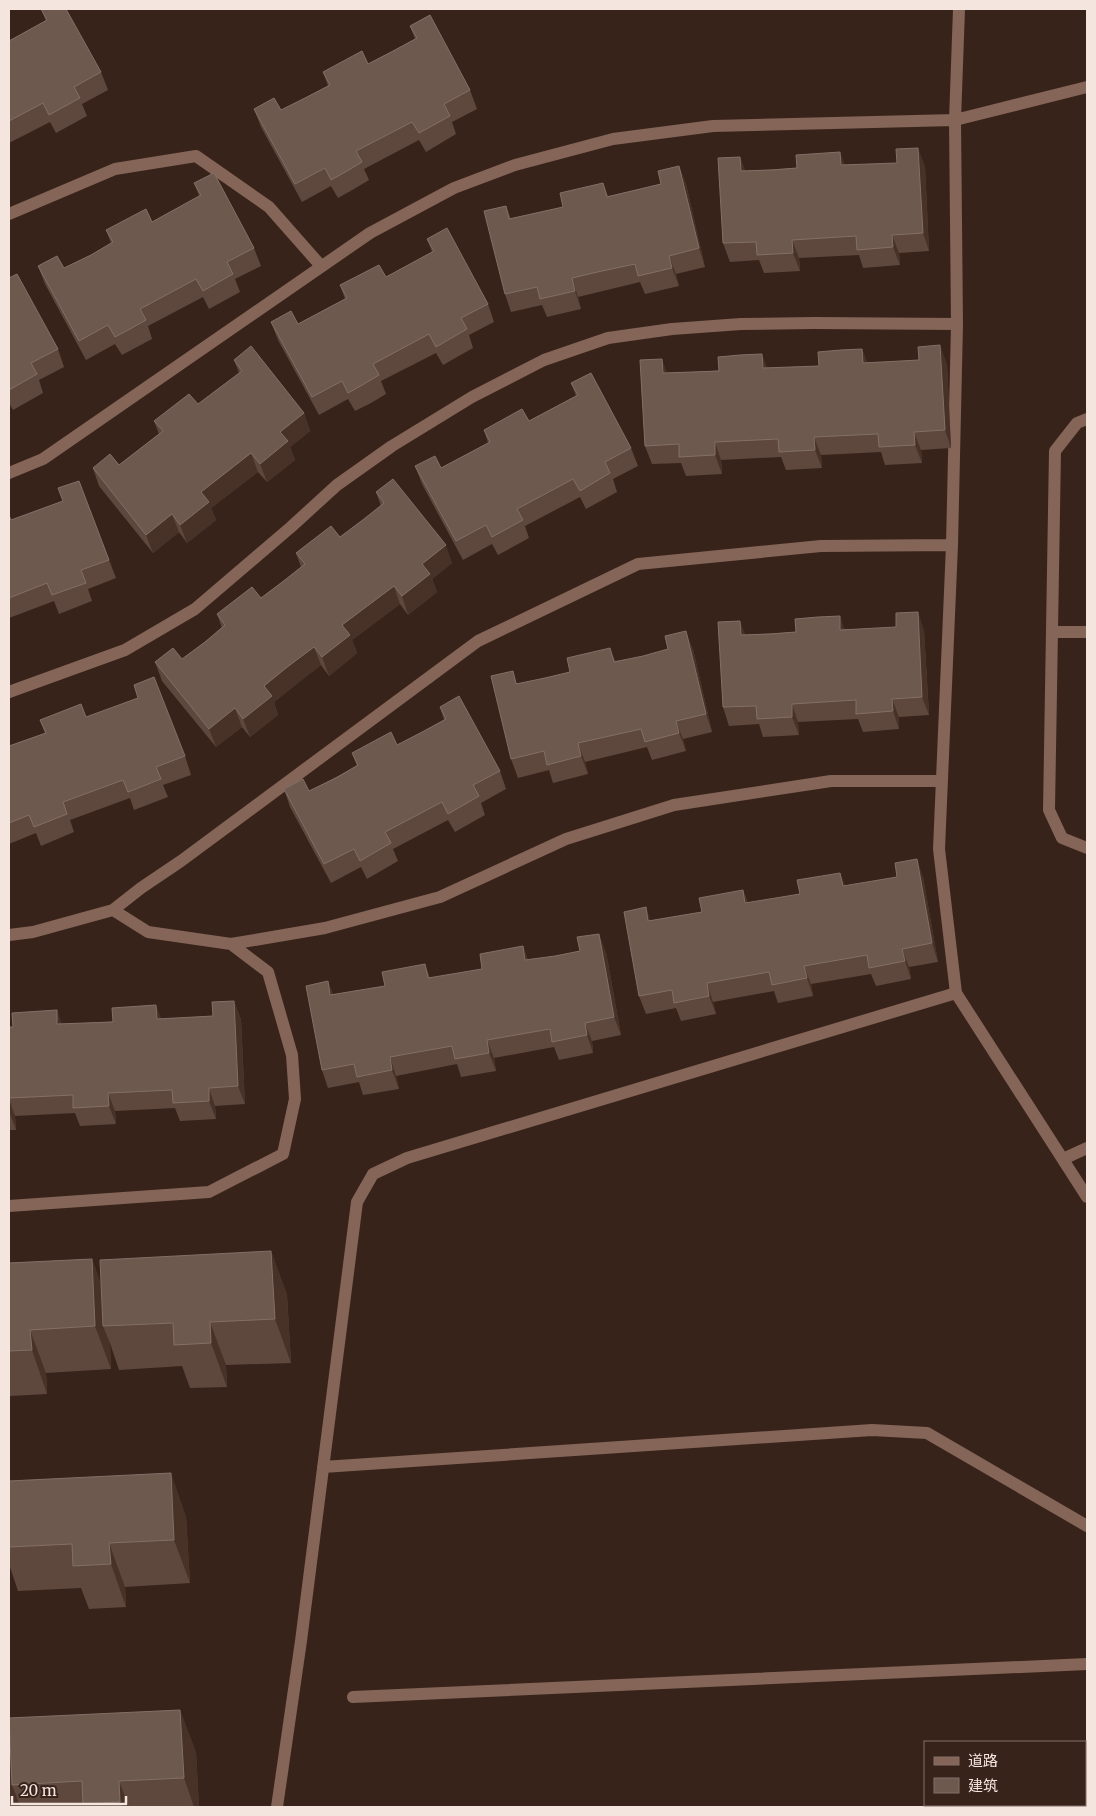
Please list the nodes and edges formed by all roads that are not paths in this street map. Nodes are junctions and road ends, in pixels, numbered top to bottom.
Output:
1 (959, 9) edge
2 (1087, 87) edge
3 (955, 120) junction
4 (9, 214) edge
5 (321, 266) junction
6 (957, 324) junction
7 (1087, 419) edge
8 (9, 473) edge
9 (952, 545) junction
10 (1053, 632) junction
11 (1087, 632) edge
12 (9, 692) edge
13 (941, 781) junction
14 (1087, 848) edge
15 (113, 910) junction
16 (9, 935) edge
17 (231, 944) junction
18 (956, 993) junction
19 (1087, 1148) edge
20 (1063, 1159) junction
21 (1087, 1197) edge
22 (9, 1206) edge
23 (323, 1467) junction
24 (1087, 1526) edge
25 (1087, 1664) edge
26 (353, 1697) dead end
27 (277, 1807) edge

1 - 3 street
2 - 3 street
3 - 5 street
3 - 6 street
4 - 5 street
5 - 8 street
6 - 9 street
6 - 12 street
7 - 10 street
9 - 13 street
9 - 15 street
10 - 11 street
10 - 14 street
13 - 17 street
13 - 18 street
15 - 16 street
15 - 17 street
17 - 22 street
18 - 20 street
18 - 23 street
19 - 20 street
20 - 21 street
23 - 24 street
23 - 27 street
25 - 26 street

